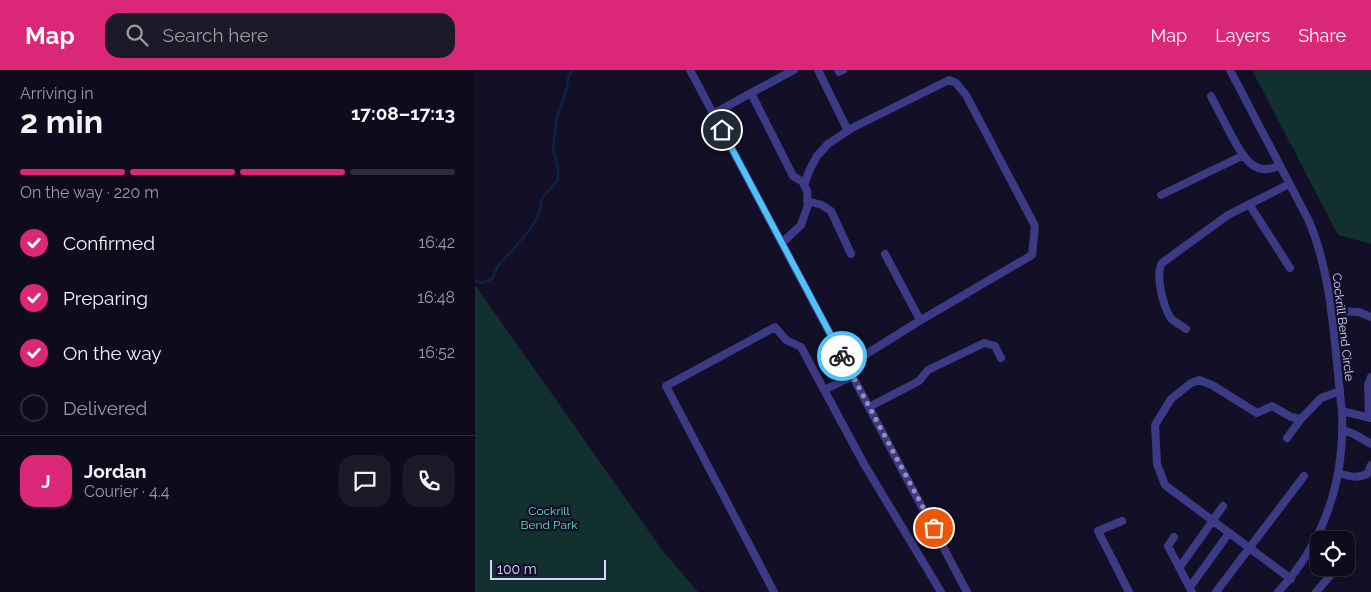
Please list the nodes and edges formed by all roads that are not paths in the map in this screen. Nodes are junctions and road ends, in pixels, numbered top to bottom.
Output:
1 (690, 70) edge
2 (794, 70) edge
3 (818, 70) edge
4 (839, 70) edge
5 (843, 70) edge
6 (1229, 70) edge
7 (751, 93) junction
8 (1211, 96) dead end
9 (713, 114) junction
10 (848, 131) junction
11 (1242, 156) junction
12 (1280, 165) junction
13 (1289, 184) junction
14 (805, 185) junction
15 (1161, 195) dead end
16 (807, 201) junction
17 (1249, 204) junction
18 (782, 243) junction
19 (851, 254) dead end
20 (885, 254) dead end
21 (1290, 268) dead end
22 (1331, 311) junction
23 (1371, 317) edge
24 (920, 320) junction
25 (1186, 329) dead end
26 (1001, 358) dead end
27 (847, 366) junction
28 (853, 376) junction
29 (1371, 377) edge
30 (824, 390) junction
31 (1340, 391) junction
32 (869, 407) junction
33 (1342, 411) junction
34 (1370, 418) edge
35 (1301, 419) junction
36 (1343, 430) junction
37 (1287, 438) dead end
38 (1371, 444) edge
39 (1371, 465) edge
40 (1339, 474) junction
41 (1304, 476) dead end
42 (1223, 506) dead end
43 (1122, 521) dead end
44 (1212, 521) junction
45 (1229, 533) junction
46 (1174, 537) dead end
47 (1250, 548) junction
48 (1309, 551) joint
49 (1180, 567) junction
50 (1330, 576) edge
51 (1291, 579) junction
52 (1191, 590) edge
53 (774, 592) edge
54 (941, 592) edge
55 (967, 592) edge
56 (1129, 592) edge
57 (1216, 592) edge
58 (1278, 592) edge
59 (1317, 592) edge

1 - 9 street
2 - 7 street
3 - 10 street
4 - 5 street
6 - 12 street, Cockrill Bend Circle
7 - 9 street
7 - 14 street
8 - 11 street
9 - 18 street
10 - 14 street
10 - 24 street
11 - 12 street
11 - 15 street
12 - 13 street, Cockrill Bend Circle
13 - 17 street
13 - 22 street, Cockrill Bend Circle
14 - 16 street
16 - 18 street
16 - 19 street
17 - 21 street
17 - 25 street
18 - 27 street
20 - 24 street
22 - 23 street
22 - 31 street, Cockrill Bend Circle
24 - 27 street
26 - 32 street
27 - 28 street
28 - 30 street
28 - 32 street
29 - 34 street
30 - 53 street
30 - 54 street
31 - 33 street, Cockrill Bend Circle
31 - 35 street
32 - 55 street
33 - 34 street
33 - 36 street, Cockrill Bend Circle
35 - 37 street
35 - 44 street
36 - 38 street
36 - 40 street, Cockrill Bend Circle
39 - 40 street
40 - 48 street, Cockrill Bend Circle
41 - 47 street
42 - 44 street
43 - 56 street
44 - 45 street
44 - 49 street
45 - 47 street
45 - 52 street
46 - 49 street
47 - 51 street
47 - 57 street
48 - 51 street, Cockrill Bend Circle
49 - 52 street
50 - 59 street
51 - 58 street, Cockrill Bend Circle

